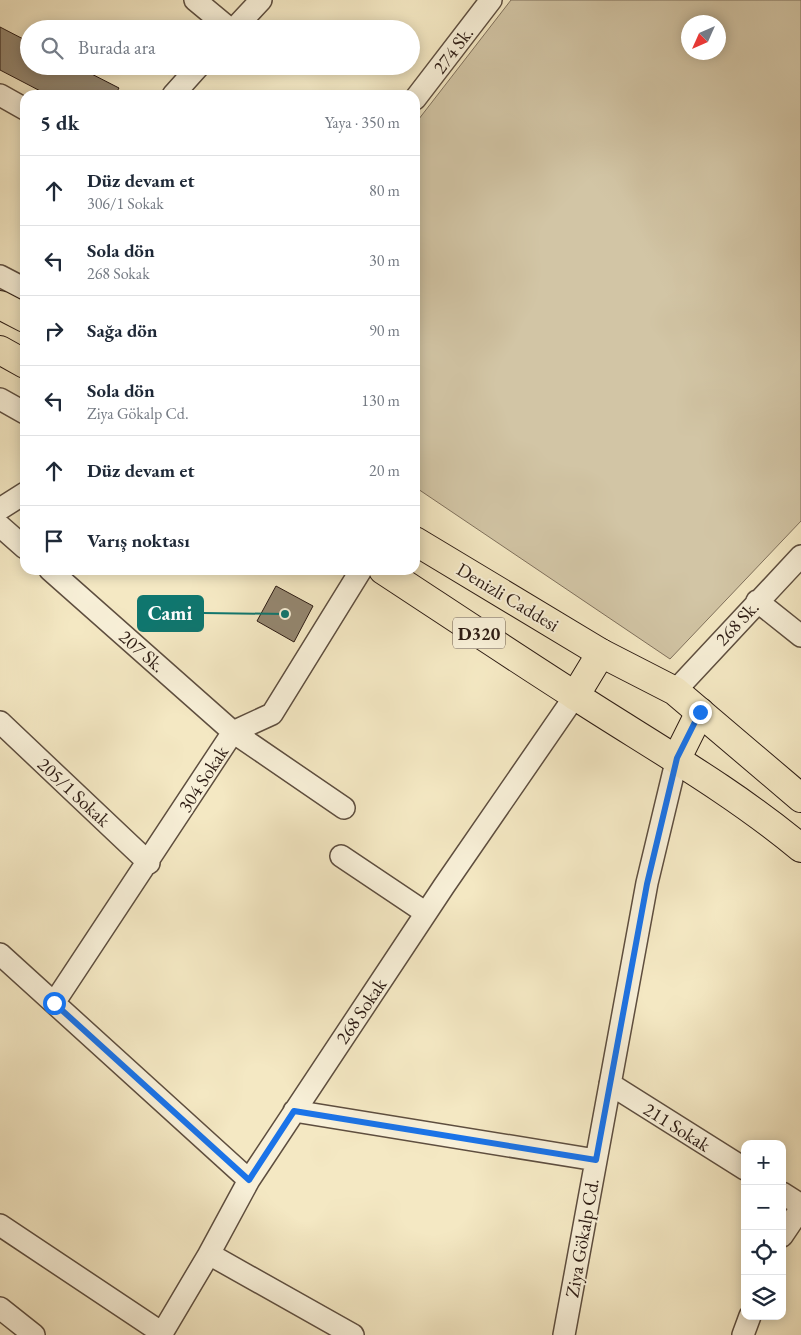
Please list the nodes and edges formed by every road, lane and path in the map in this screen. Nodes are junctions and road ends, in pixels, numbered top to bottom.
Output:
1 (195, 0) edge
2 (261, 0) edge
3 (491, 0) edge
4 (219, 20) edge
5 (242, 20) edge
6 (191, 75) edge
7 (177, 90) edge
8 (420, 92) edge
9 (0, 95) edge
10 (20, 106) edge
11 (0, 276) edge
12 (20, 286) edge
13 (0, 305) edge
14 (20, 315) edge
15 (0, 350) edge
16 (20, 361) edge
17 (0, 399) edge
18 (20, 411) edge
19 (20, 496) edge
20 (0, 509) edge
21 (0, 526) edge
22 (20, 544) edge
23 (420, 544) edge
24 (801, 556) edge
25 (56, 575) edge
26 (358, 575) edge
27 (391, 575) edge
28 (757, 601) junction
29 (801, 636) edge
30 (601, 653) junction
31 (674, 691) junction
32 (575, 696) junction
33 (700, 712) junction
34 (0, 722) edge
35 (233, 732) junction
36 (677, 758) junction
37 (801, 798) edge
38 (344, 808) dead end
39 (801, 848) edge
40 (341, 856) dead end
41 (149, 862) junction
42 (426, 913) junction
43 (0, 954) edge
44 (54, 1003) junction
45 (610, 1084) junction
46 (294, 1111) junction
47 (596, 1160) junction
48 (741, 1166) edge
49 (249, 1180) junction
50 (786, 1196) edge
51 (801, 1207) edge
52 (0, 1224) edge
53 (786, 1230) edge
54 (209, 1254) junction
55 (0, 1308) edge
56 (749, 1320) edge
57 (162, 1334) edge
58 (34, 1335) edge
59 (353, 1335) edge
60 (564, 1335) edge
61 (743, 1335) edge

1 - 4 street
2 - 5 street
3 - 8 street, 274 Sk.
6 - 7 street
9 - 10 street
11 - 12 street
13 - 14 main road
15 - 16 main road
17 - 18 street
19 - 20 street
21 - 22 street
23 - 30 main road, Denizli Caddesi / D320
24 - 28 street, 268 Sk.
25 - 35 street, 207 Sk.
26 - 35 street, 304 Sokak
27 - 32 main road, D320
28 - 29 street
28 - 31 street, 268 Sk.
30 - 31 main road, Denizli Caddesi
30 - 32 main road
31 - 33 main road, Denizli Caddesi
32 - 36 main road
32 - 42 street, 268 Sokak
33 - 36 main road
33 - 37 main road, Denizli Caddesi
34 - 41 street, 205/1 Sokak
35 - 38 street, 207 Sk.
35 - 41 street, 304 Sokak
36 - 39 main road
36 - 45 street, Ziya Gökalp Cd.
40 - 42 street
41 - 44 street, 304 Sokak
42 - 46 street, 268 Sokak
43 - 44 street
44 - 49 street
45 - 47 street, Ziya Gökalp Cd.
45 - 48 street, 211 Sokak
46 - 47 street
46 - 49 street, 268 Sokak
47 - 60 street, Ziya Gökalp Cd.
49 - 54 street, 268 Sokak
50 - 51 street
51 - 53 street
52 - 57 street
54 - 57 street, 268 Sokak
54 - 59 street
55 - 58 street
56 - 61 street

